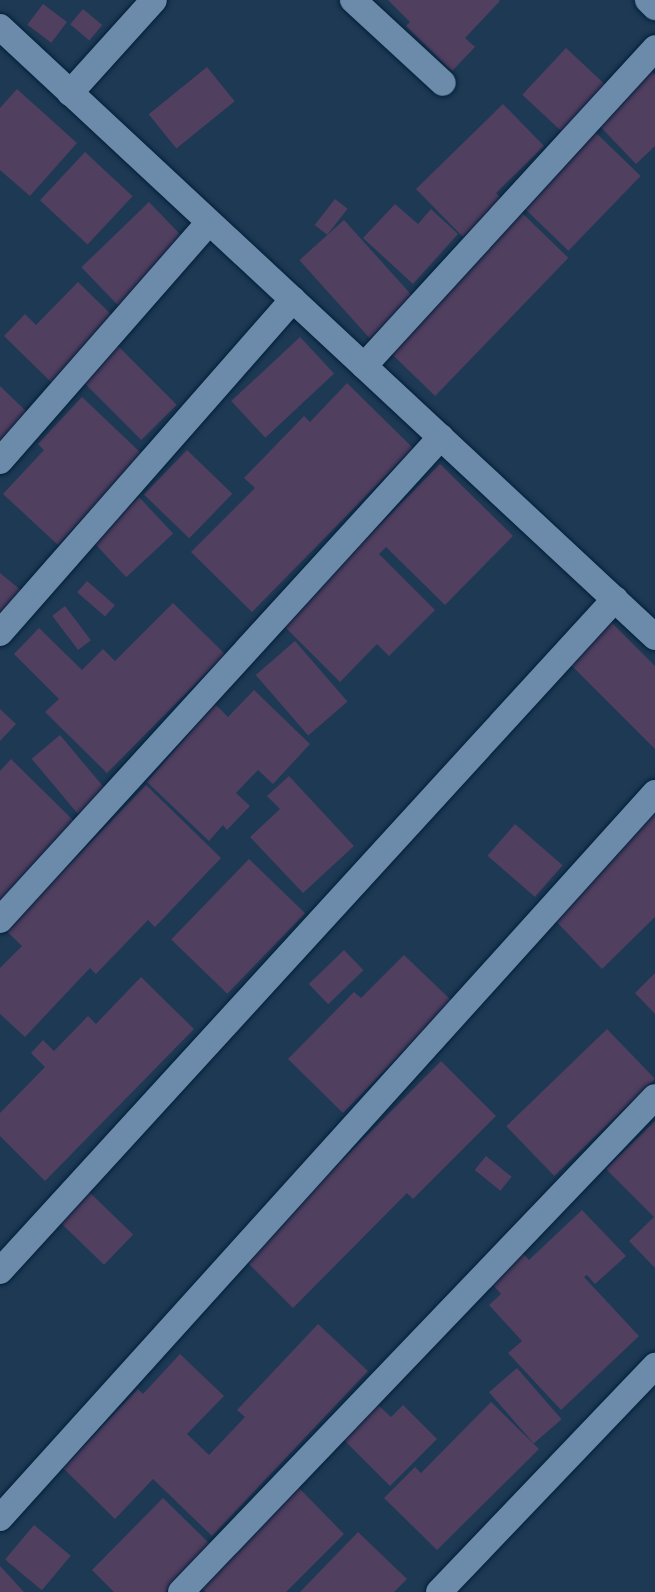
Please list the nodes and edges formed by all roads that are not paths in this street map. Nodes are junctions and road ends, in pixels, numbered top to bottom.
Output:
1 (154, 0) edge
2 (353, 0) edge
3 (648, 0) edge
4 (655, 7) edge
5 (0, 27) edge
6 (655, 48) edge
7 (443, 83) dead end
8 (70, 93) junction
9 (209, 222) junction
10 (293, 300) junction
11 (364, 366) junction
12 (441, 437) junction
13 (0, 461) edge
14 (615, 599) junction
15 (0, 633) edge
16 (655, 637) edge
17 (655, 793) edge
18 (0, 920) edge
19 (655, 1097) edge
20 (0, 1271) edge
21 (655, 1366) edge
22 (0, 1518) edge
23 (181, 1592) edge
24 (439, 1592) edge

1 - 8 street
2 - 7 street
3 - 4 street
5 - 8 street
6 - 11 street
8 - 9 street
9 - 10 street
9 - 13 street
10 - 11 street
10 - 15 street
11 - 12 street
12 - 14 street
12 - 18 street
14 - 16 street
14 - 20 street
17 - 22 street
19 - 23 street
21 - 24 street

